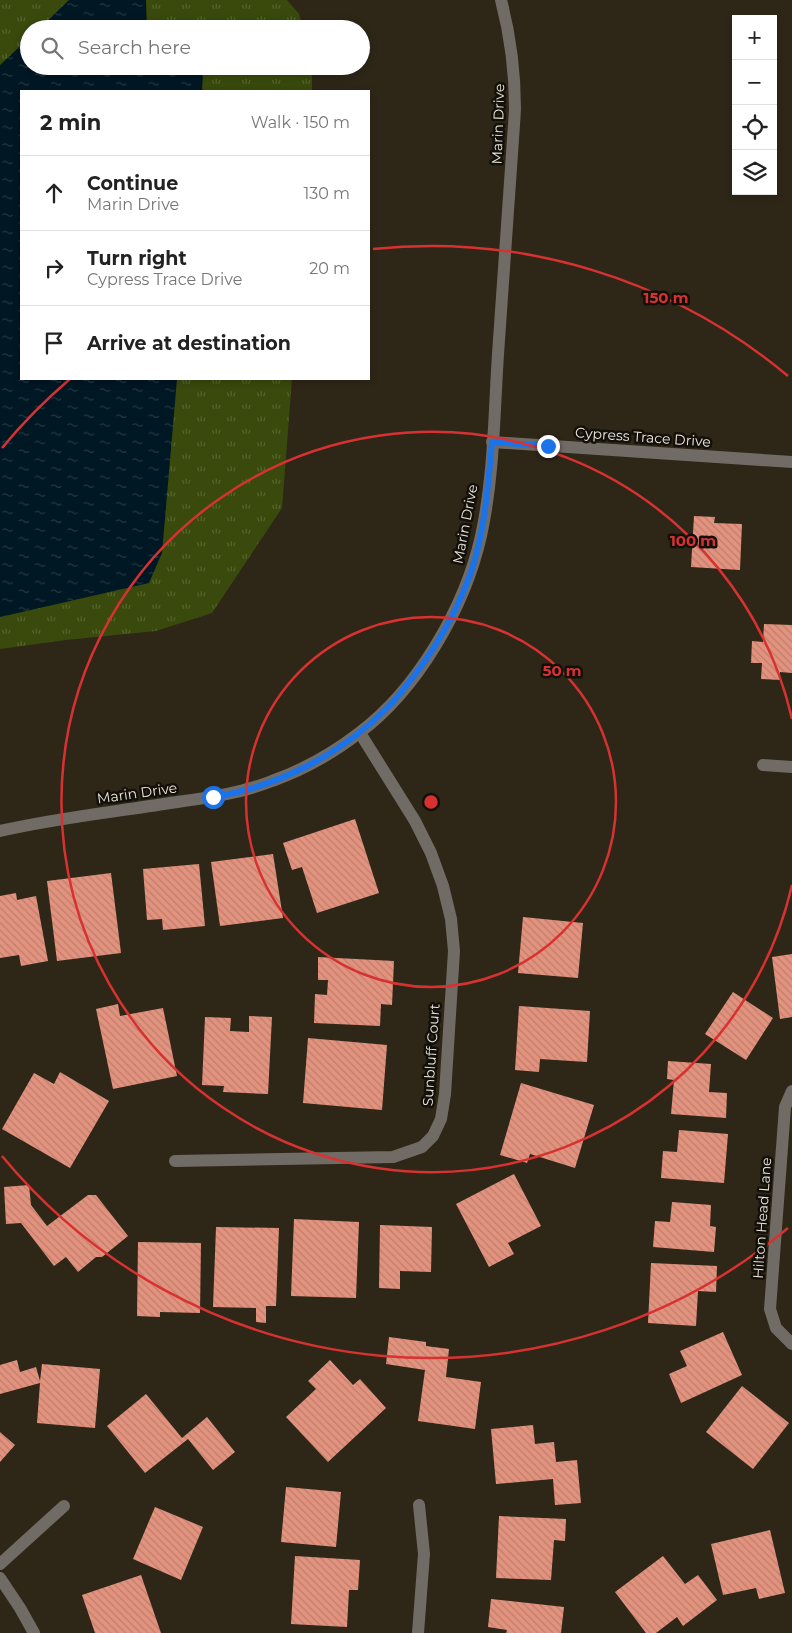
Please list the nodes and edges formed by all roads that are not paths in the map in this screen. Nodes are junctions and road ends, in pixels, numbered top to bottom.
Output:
1 (501, 0) edge
2 (492, 442) junction
3 (792, 462) edge
4 (360, 733) junction
5 (763, 765) dead end
6 (792, 767) edge
7 (0, 831) edge
8 (792, 1091) edge
9 (175, 1162) dead end
10 (791, 1343) edge
11 (419, 1504) dead end
12 (64, 1506) dead end
13 (0, 1564) edge
14 (0, 1578) edge
15 (34, 1633) edge
16 (418, 1633) edge

1 - 2 street, Marin Drive
2 - 3 street, Cypress Trace Drive
2 - 4 street, Marin Drive
4 - 7 street, Marin Drive
4 - 9 street, Sunbluff Court
5 - 6 street
8 - 10 street, Hilton Head Lane
11 - 16 street
12 - 13 street
14 - 15 street

